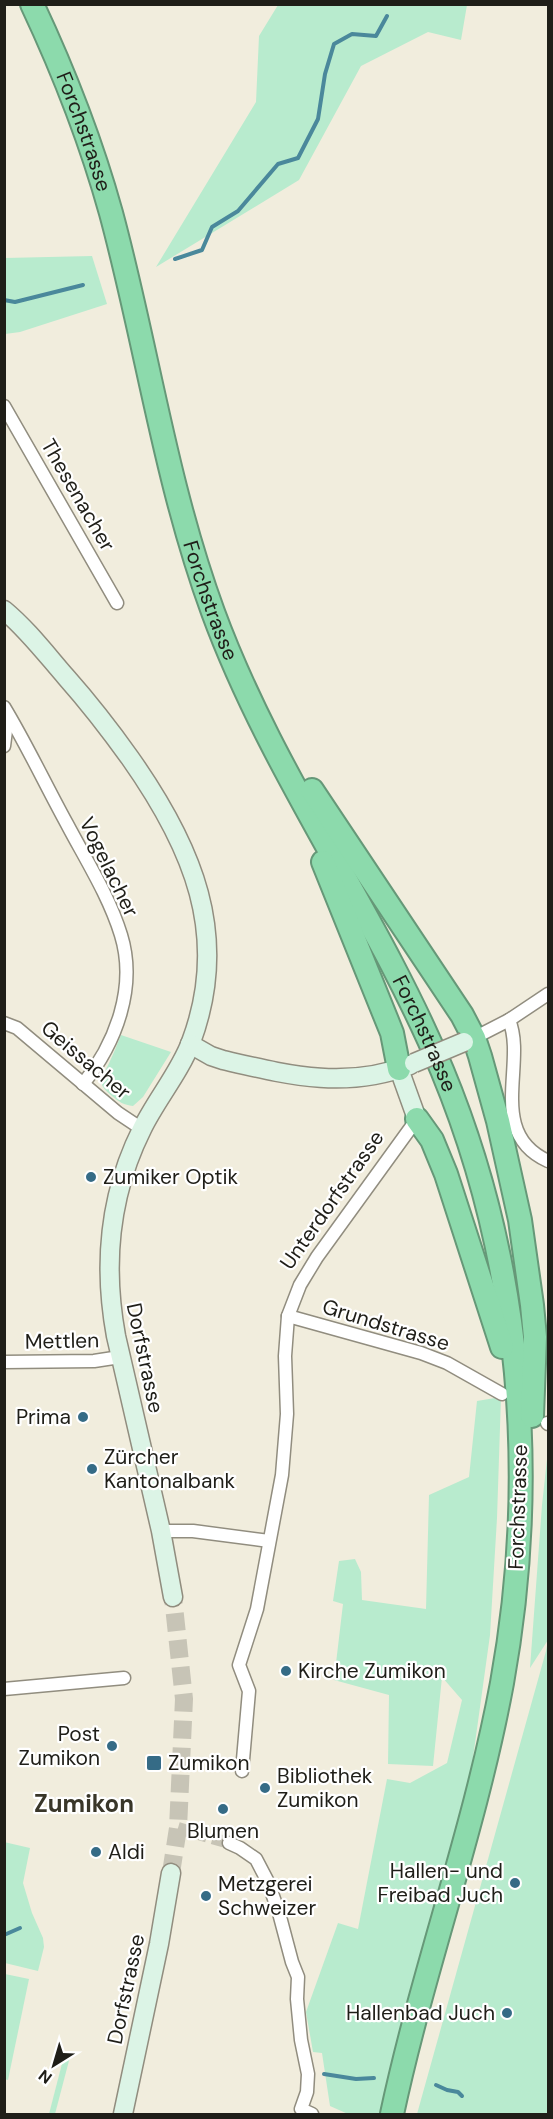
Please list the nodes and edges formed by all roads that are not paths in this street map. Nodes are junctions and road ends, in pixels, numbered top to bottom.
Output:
1 (32, 4) edge
2 (43, 4) edge
3 (4, 406) edge
4 (117, 603) dead end
5 (4, 610) edge
6 (6, 711) edge
7 (4, 746) edge
8 (284, 748) junction
9 (293, 785) junction
10 (549, 994) edge
11 (509, 1020) junction
12 (4, 1023) edge
13 (469, 1040) junction
14 (190, 1044) junction
15 (407, 1066) junction
16 (83, 1084) junction
17 (417, 1119) junction
18 (142, 1129) junction
19 (549, 1161) edge
20 (288, 1316) junction
21 (120, 1357) junction
22 (4, 1362) edge
23 (502, 1394) dead end
24 (537, 1433) edge
25 (161, 1531) junction
26 (268, 1541) junction
27 (173, 1597) tunnel mouth
28 (124, 1678) dead end
29 (4, 1689) edge
30 (242, 1771) dead end
31 (229, 1844) tunnel mouth
32 (171, 1873) tunnel mouth
33 (304, 2113) edge
34 (123, 2115) edge
35 (392, 2115) edge
36 (402, 2115) edge

1 - 9 highway, Forchstrasse
2 - 8 highway, Forchstrasse
3 - 4 street, Thesenacher
5 - 14 street, Dorfstrasse
6 - 7 street
6 - 16 street, Vogelacher
8 - 13 highway
8 - 24 highway, Forchstrasse
9 - 15 highway
9 - 24 highway, Forchstrasse
10 - 11 street
11 - 13 street
11 - 19 street
12 - 16 street, Geissacher
13 - 15 street, bridge
13 - 24 highway
14 - 15 street
14 - 18 street, Dorfstrasse
15 - 17 street
16 - 18 street, Geissacher
17 - 20 street, Unterdorfstrasse
17 - 24 highway
18 - 21 street, Dorfstrasse
20 - 23 street, Grundstrasse
20 - 26 street, Unterdorfstrasse
21 - 22 street, Mettlen
21 - 25 street, Dorfstrasse
24 - 35 highway, Forchstrasse
24 - 36 highway, Forchstrasse
25 - 26 street
25 - 27 street, Dorfstrasse
26 - 30 street, Unterdorfstrasse
28 - 29 street
31 - 33 street
32 - 34 street, Dorfstrasse

